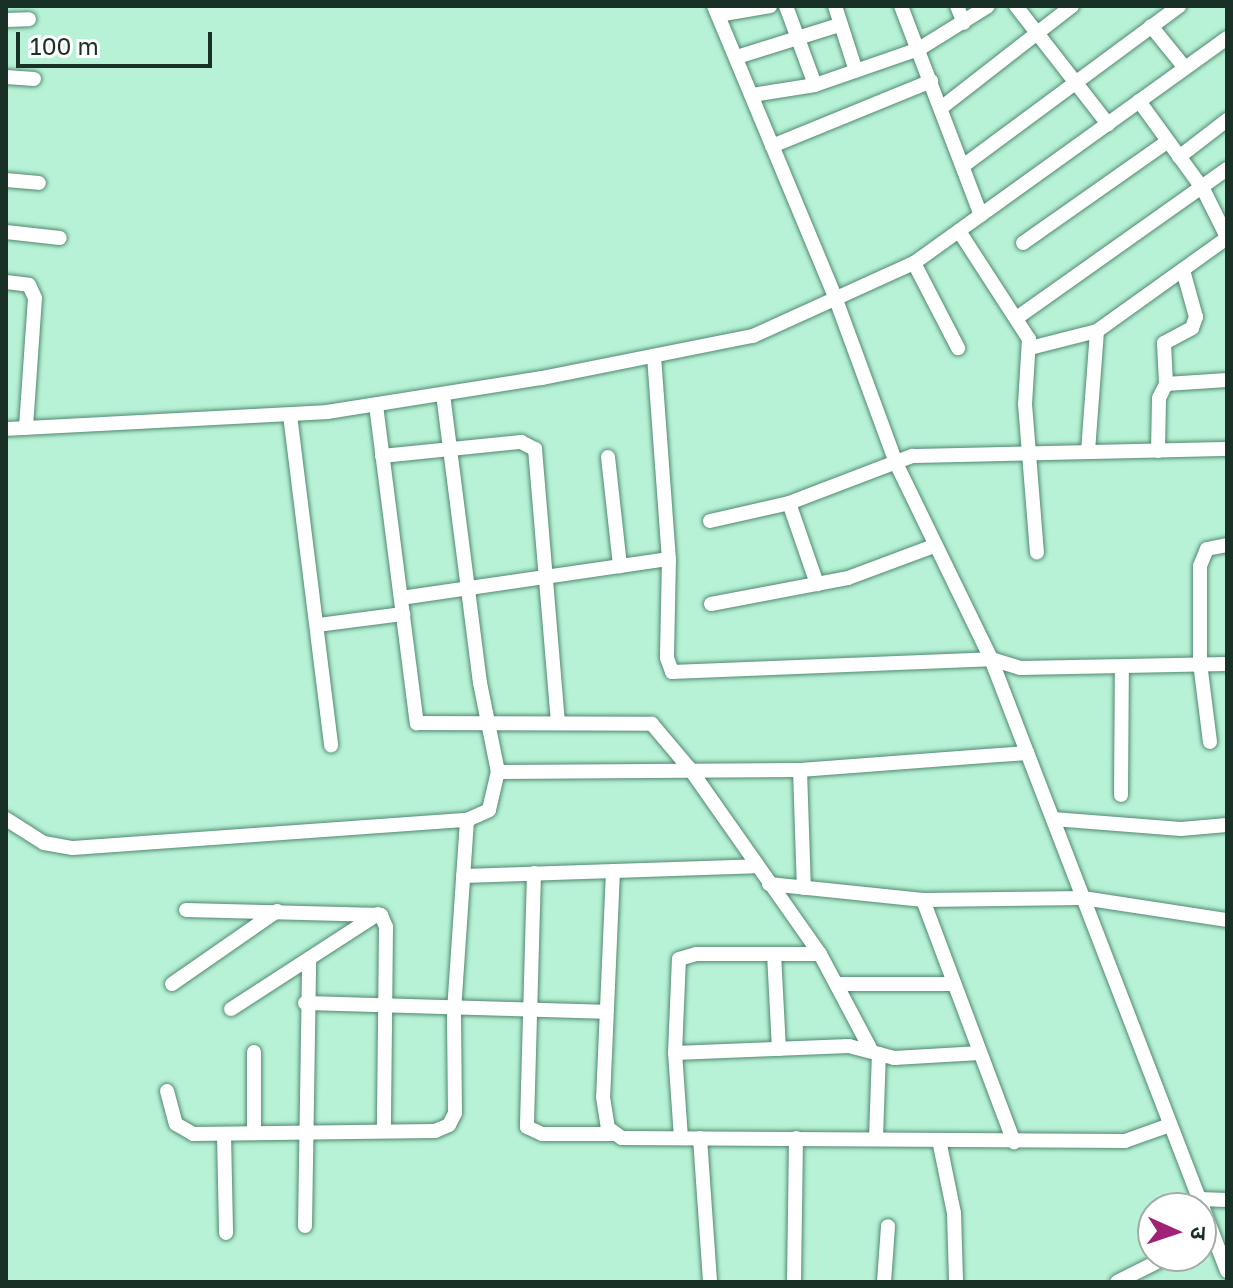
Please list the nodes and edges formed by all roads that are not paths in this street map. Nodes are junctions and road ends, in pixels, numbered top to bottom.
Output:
1 (770, 6) edge
2 (786, 6) edge
3 (835, 6) edge
4 (901, 6) edge
5 (957, 6) edge
6 (988, 6) edge
7 (1016, 6) edge
8 (1072, 6) edge
9 (1179, 6) edge
10 (716, 10) edge
11 (29, 19) dead end
12 (6, 20) edge
13 (964, 23) junction
14 (839, 25) junction
15 (1151, 26) junction
16 (1037, 34) junction
17 (1227, 38) edge
18 (798, 40) junction
19 (919, 49) junction
20 (737, 57) junction
21 (1185, 68) junction
22 (856, 71) junction
23 (6, 77) edge
24 (34, 79) dead end
25 (1076, 80) junction
26 (931, 81) junction
27 (815, 85) junction
28 (752, 95) junction
29 (1139, 101) junction
30 (941, 108) junction
31 (1227, 120) edge
32 (1108, 124) junction
33 (1168, 141) junction
34 (772, 146) junction
35 (1179, 157) junction
36 (963, 166) junction
37 (1227, 169) edge
38 (6, 180) edge
39 (39, 183) dead end
40 (1203, 189) junction
41 (981, 215) junction
42 (1223, 219) edge
43 (959, 231) junction
44 (6, 232) edge
45 (1227, 237) edge
46 (60, 238) dead end
47 (1023, 243) dead end
48 (914, 263) junction
49 (1183, 270) junction
50 (6, 282) edge
51 (835, 297) junction
52 (1018, 317) junction
53 (1097, 331) junction
54 (958, 348) dead end
55 (1030, 348) junction
56 (654, 356) junction
57 (1227, 380) edge
58 (1166, 384) junction
59 (443, 394) junction
60 (376, 405) junction
61 (290, 415) junction
62 (26, 428) junction
63 (6, 429) edge
64 (451, 449) junction
65 (1227, 449) edge
66 (1026, 451) junction
67 (1088, 451) junction
68 (1158, 451) junction
69 (382, 456) junction
70 (608, 457) dead end
71 (896, 463) junction
72 (789, 503) junction
73 (710, 521) dead end
74 (1227, 545) edge
75 (934, 546) junction
76 (1037, 553) dead end
77 (669, 559) junction
78 (620, 566) junction
79 (548, 578) junction
80 (817, 584) junction
81 (468, 590) junction
82 (401, 598) junction
83 (711, 604) dead end
84 (403, 614) junction
85 (318, 625) junction
86 (991, 659) junction
87 (1200, 663) junction
88 (1227, 664) edge
89 (1122, 667) junction
90 (558, 723) junction
91 (490, 725) junction
92 (1210, 742) dead end
93 (331, 745) dead end
94 (1027, 753) junction
95 (690, 769) junction
96 (800, 770) junction
97 (498, 772) junction
98 (1121, 795) dead end
99 (6, 819) edge
100 (1053, 819) junction
101 (467, 820) junction
102 (1227, 825) edge
103 (757, 866) junction
104 (613, 871) junction
105 (534, 873) junction
106 (463, 876) junction
107 (769, 884) junction
108 (804, 888) junction
109 (1083, 898) junction
110 (923, 900) junction
111 (186, 910) dead end
112 (277, 911) junction
113 (378, 914) junction
114 (1227, 920) edge
115 (774, 954) junction
116 (820, 954) junction
117 (309, 959) junction
118 (172, 984) dead end
119 (838, 984) junction
120 (954, 984) junction
121 (305, 1003) junction
122 (383, 1007) junction
123 (231, 1009) dead end
124 (454, 1011) junction
125 (528, 1012) junction
126 (605, 1012) junction
127 (779, 1049) junction
128 (874, 1051) junction
129 (254, 1052) dead end
130 (675, 1053) junction
131 (980, 1053) junction
132 (167, 1091) dead end
133 (1170, 1125) junction
134 (384, 1129) junction
135 (305, 1130) junction
136 (254, 1132) junction
137 (224, 1134) junction
138 (614, 1134) junction
139 (681, 1138) junction
140 (700, 1138) junction
141 (796, 1138) junction
142 (876, 1138) junction
143 (939, 1140) junction
144 (1014, 1142) junction
145 (1196, 1192) edge
146 (305, 1226) dead end
147 (888, 1226) dead end
148 (226, 1233) dead end
149 (1217, 1252) edge
150 (1227, 1271) edge
151 (1137, 1272) edge
152 (710, 1282) edge
153 (794, 1282) edge
154 (884, 1282) edge
155 (956, 1282) edge
156 (1117, 1282) edge

1 - 10 street
2 - 18 street
3 - 14 street
4 - 19 street
5 - 13 street
6 - 13 street
7 - 16 street
8 - 16 street
9 - 15 street
10 - 20 street
11 - 12 street
13 - 19 street
14 - 18 street
14 - 22 street
15 - 21 street
15 - 25 street
16 - 25 street
16 - 30 street
17 - 21 street
18 - 20 street
18 - 27 street
19 - 22 street
19 - 26 street
20 - 28 street
21 - 29 street
22 - 27 street
23 - 24 street
25 - 32 street
25 - 36 street
26 - 30 street
26 - 34 street
27 - 28 street
28 - 34 street
29 - 32 street
29 - 33 street
30 - 36 street
31 - 35 street
32 - 41 street
33 - 35 street
33 - 47 street
34 - 51 street
35 - 40 street
36 - 41 street
37 - 40 street
38 - 39 street
40 - 42 street
40 - 52 street
41 - 43 street
42 - 45 street
43 - 48 street
43 - 52 street
44 - 46 street
45 - 49 street
48 - 51 street
48 - 54 street
49 - 53 street
49 - 58 street
50 - 62 street
51 - 56 street
51 - 71 street
52 - 55 street
53 - 55 street
53 - 67 street
55 - 66 street
56 - 59 street
56 - 77 street
57 - 58 street
58 - 68 street
59 - 60 street
59 - 64 street
60 - 61 street
60 - 69 street
61 - 62 street
61 - 85 street
62 - 63 street
64 - 69 street
64 - 79 street
64 - 81 street
65 - 68 street
66 - 67 street
66 - 71 street
66 - 76 street
67 - 68 street
69 - 82 street
70 - 78 street
71 - 72 street
71 - 75 street
72 - 73 street
72 - 80 street
74 - 87 street
75 - 80 street
75 - 86 street
77 - 78 street
77 - 86 street
78 - 79 street
79 - 81 street
79 - 90 street
80 - 83 street
81 - 82 street
81 - 91 street
82 - 84 street
84 - 85 street
84 - 91 street
85 - 93 street
86 - 89 street
86 - 94 street
87 - 88 street
87 - 89 street
87 - 92 street
89 - 98 street
90 - 91 street
90 - 95 street
91 - 97 street
94 - 96 street
94 - 100 street
95 - 96 street
95 - 97 street
95 - 103 street
96 - 108 street
97 - 101 street
99 - 101 street
100 - 102 street
100 - 109 street
101 - 106 street
103 - 104 street
103 - 107 street
104 - 105 street
104 - 126 street
105 - 106 street
105 - 125 street
106 - 124 street
107 - 108 street
107 - 116 street
108 - 110 street
109 - 110 street
109 - 114 street
109 - 133 street
110 - 120 street
111 - 112 street
112 - 113 street
112 - 118 street
113 - 117 street
113 - 122 street
115 - 116 street
115 - 127 street
115 - 130 street
116 - 119 street
117 - 121 street
117 - 123 street
119 - 120 street
119 - 128 street
120 - 131 street
121 - 122 street
121 - 135 street
122 - 124 street
122 - 134 street
124 - 125 street
124 - 134 street
125 - 126 street
125 - 138 street
126 - 138 street
127 - 128 street
127 - 130 street
128 - 131 street
128 - 142 street
129 - 136 street
130 - 139 street
131 - 144 street
132 - 137 street
133 - 144 street
133 - 145 street
134 - 135 street
135 - 136 street
135 - 146 street
136 - 137 street
137 - 148 street
138 - 139 street
139 - 140 street
140 - 141 street
140 - 152 street
141 - 142 street
141 - 153 street
142 - 143 street
143 - 144 street
143 - 155 street
147 - 154 street
149 - 150 street
151 - 156 street

